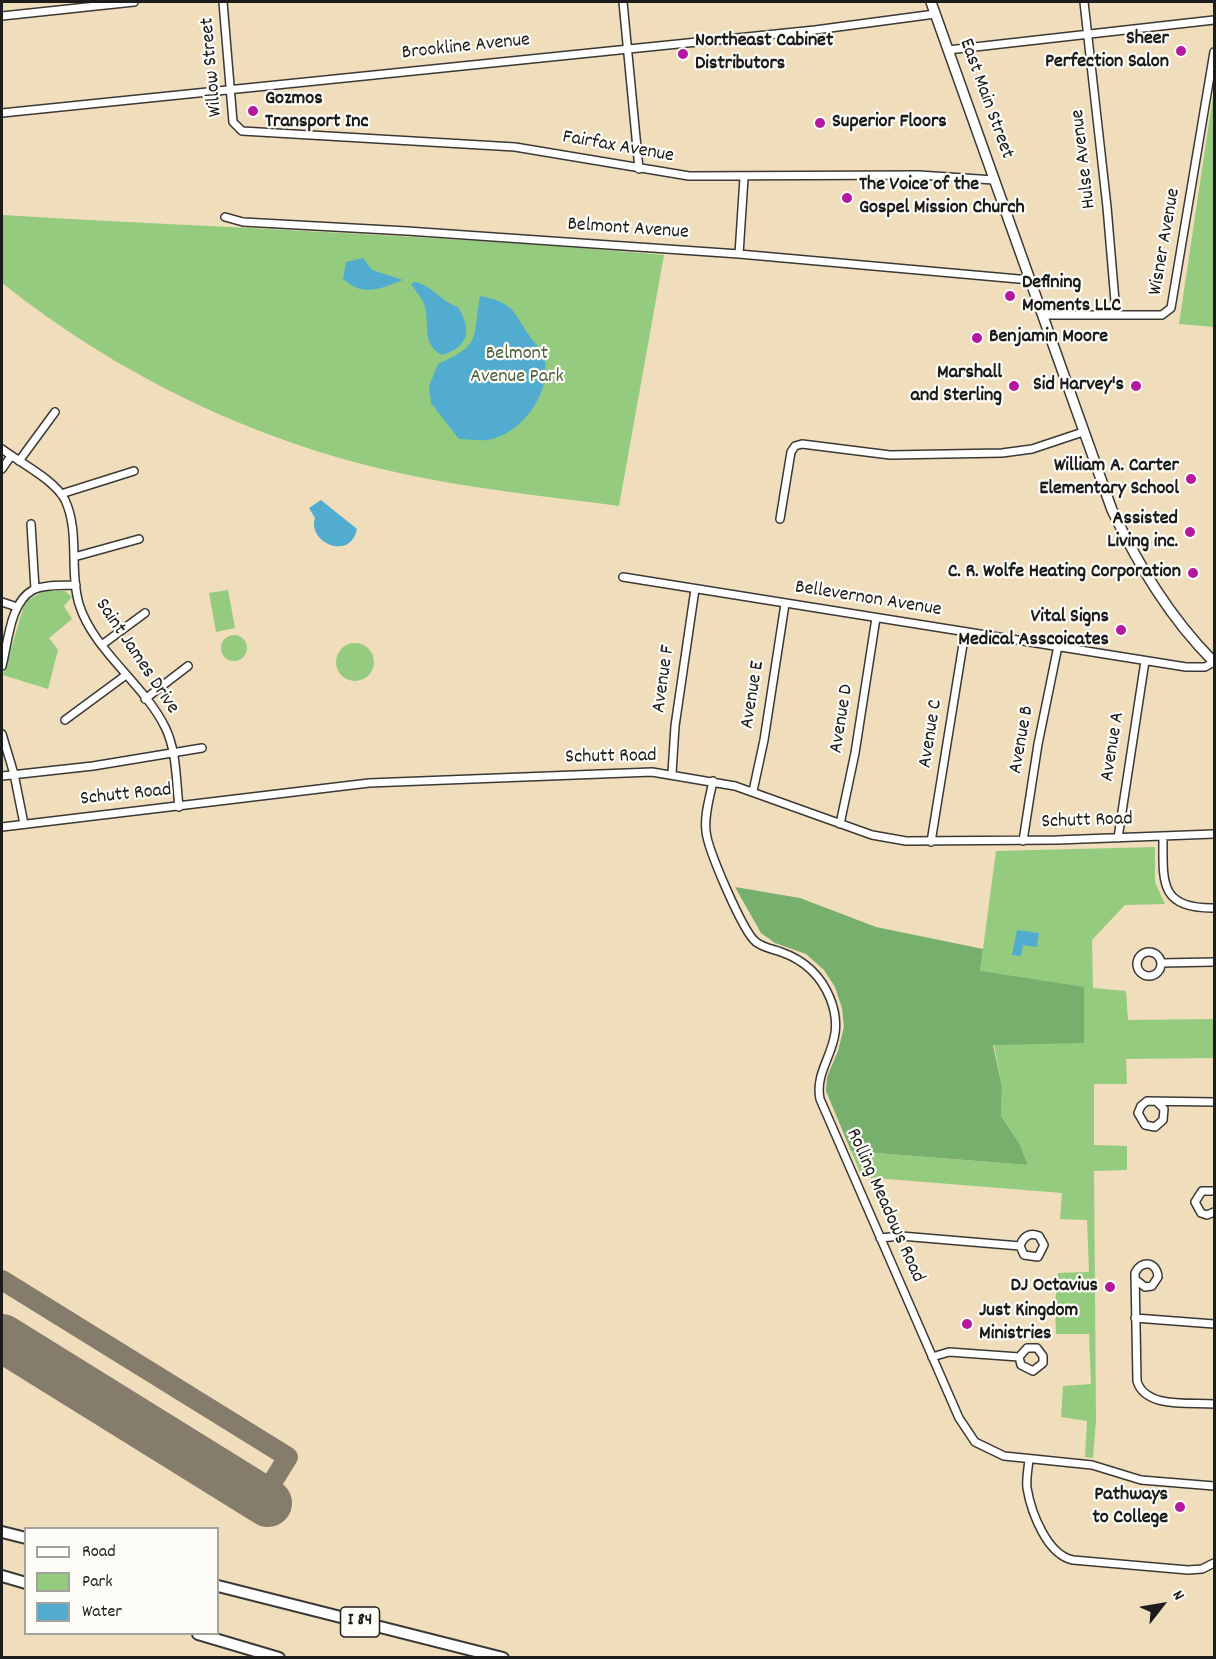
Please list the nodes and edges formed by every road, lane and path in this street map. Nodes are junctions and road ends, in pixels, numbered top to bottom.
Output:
1 (134, 2) edge
2 (223, 2) edge
3 (623, 2) edge
4 (930, 2) edge
5 (1084, 2) edge
6 (934, 14) junction
7 (2, 16) edge
8 (1215, 20) edge
9 (1087, 33) junction
10 (627, 47) junction
11 (948, 50) junction
12 (1215, 52) edge
13 (231, 91) junction
14 (2, 113) edge
15 (237, 128) joint
16 (639, 169) junction
17 (744, 178) junction
18 (994, 180) junction
19 (225, 217) dead end
20 (739, 254) junction
21 (1030, 280) junction
22 (1116, 313) junction
23 (1043, 315) junction
24 (55, 412) dead end
25 (1083, 432) junction
26 (2, 448) edge
27 (11, 456) junction
28 (19, 461) junction
29 (2, 469) edge
30 (134, 471) dead end
31 (61, 494) junction
32 (780, 519) dead end
33 (31, 524) dead end
34 (139, 539) dead end
35 (74, 557) junction
36 (623, 577) dead end
37 (76, 585) junction
38 (35, 589) junction
39 (695, 589) junction
40 (2, 602) edge
41 (785, 604) junction
42 (17, 607) junction
43 (145, 613) dead end
44 (876, 618) junction
45 (965, 632) junction
46 (103, 644) junction
47 (4, 646) edge
48 (1058, 646) junction
49 (1145, 661) junction
50 (1214, 662) edge
51 (2, 666) edge
52 (189, 666) dead end
53 (126, 675) junction
54 (145, 699) junction
55 (65, 720) dead end
56 (2, 734) edge
57 (202, 747) dead end
58 (173, 754) junction
59 (672, 773) junction
60 (14, 774) junction
61 (2, 776) edge
62 (713, 781) junction
63 (753, 791) junction
64 (179, 807) junction
65 (24, 824) junction
66 (840, 824) junction
67 (2, 827) edge
68 (1215, 834) edge
69 (1163, 837) junction
70 (1118, 838) junction
71 (1023, 841) junction
72 (931, 842) junction
73 (1215, 908) edge
74 (1215, 962) edge
75 (1161, 963) dead end
76 (1215, 1102) edge
77 (1158, 1103) dead end
78 (1214, 1192) edge
79 (1215, 1212) edge
80 (880, 1238) junction
81 (1020, 1246) dead end
82 (1136, 1280) dead end
83 (1136, 1318) junction
84 (1215, 1324) edge
85 (932, 1357) junction
86 (1019, 1357) dead end
87 (1215, 1404) edge
88 (1029, 1460) junction
89 (1215, 1485) edge
90 (2, 1532) edge
91 (24, 1538) edge
92 (1215, 1563) edge
93 (2, 1576) edge
94 (24, 1582) edge
95 (219, 1586) edge
96 (201, 1635) edge
97 (279, 1658) edge
98 (503, 1658) edge

1 - 7 street
2 - 13 street, Willow Street
3 - 10 street
4 - 6 main road, East Main Street
5 - 9 street, Hulse Avenue
6 - 10 street, Brookline Avenue
6 - 11 main road, East Main Street
8 - 9 street
9 - 11 street
9 - 22 street, Hulse Avenue
10 - 13 street, Brookline Avenue
10 - 16 street
11 - 18 main road, East Main Street
12 - 22 street, Wisner Avenue
13 - 14 street, Brookline Avenue
13 - 15 street, Willow Street
15 - 16 street, Fairfax Avenue
16 - 17 street, Fairfax Avenue
17 - 18 street, Fairfax Avenue
17 - 20 street
18 - 21 main road, East Main Street
19 - 20 street, Belmont Avenue
20 - 21 street, Belmont Avenue
21 - 23 main road, East Main Street
22 - 23 street, Wisner Avenue
23 - 25 main road, East Main Street
24 - 28 street
25 - 32 street
25 - 50 main road, East Main Street
26 - 27 street
27 - 28 street
27 - 29 street
28 - 31 street
30 - 31 street
31 - 35 street, Saint James Drive
33 - 38 street
34 - 35 street
35 - 37 street, Saint James Drive
36 - 39 street, Bellevernon Avenue
37 - 38 street
37 - 46 street, Saint James Drive
38 - 42 street
39 - 41 street, Bellevernon Avenue
39 - 59 street, Avenue F
40 - 42 street
41 - 44 street, Bellevernon Avenue
41 - 63 street, Avenue E
42 - 47 street
43 - 46 street
44 - 45 street, Bellevernon Avenue
44 - 66 street, Avenue D
45 - 48 street, Bellevernon Avenue
45 - 72 street, Avenue C
46 - 53 street, Saint James Drive
47 - 51 street
48 - 49 street, Bellevernon Avenue
48 - 71 street, Avenue B
49 - 50 street, Bellevernon Avenue
49 - 70 street, Avenue A
52 - 54 street
53 - 54 street, Saint James Drive
53 - 55 street
54 - 58 street, Saint James Drive
56 - 60 street
57 - 58 street
58 - 60 street
58 - 64 street, Saint James Drive
59 - 62 street, Schutt Road
59 - 64 street, Schutt Road
60 - 61 street
60 - 65 street
62 - 63 street, Schutt Road
62 - 80 street, Rolling Meadows Road
63 - 66 street, Schutt Road
64 - 65 street, Schutt Road
65 - 67 street, Schutt Road
66 - 72 street, Schutt Road
68 - 69 street, Schutt Road
69 - 70 street, Schutt Road
69 - 73 street
70 - 71 street, Schutt Road
71 - 72 street, Schutt Road
74 - 75 street
76 - 77 street
78 - 79 street
80 - 81 street
80 - 85 street, Rolling Meadows Road
82 - 83 street
83 - 84 street
83 - 87 street
85 - 86 street
85 - 88 street, Rolling Meadows Road
88 - 89 street, Rolling Meadows Road
88 - 92 street
90 - 91 highway
93 - 94 highway
95 - 98 highway, I 84
96 - 97 highway

